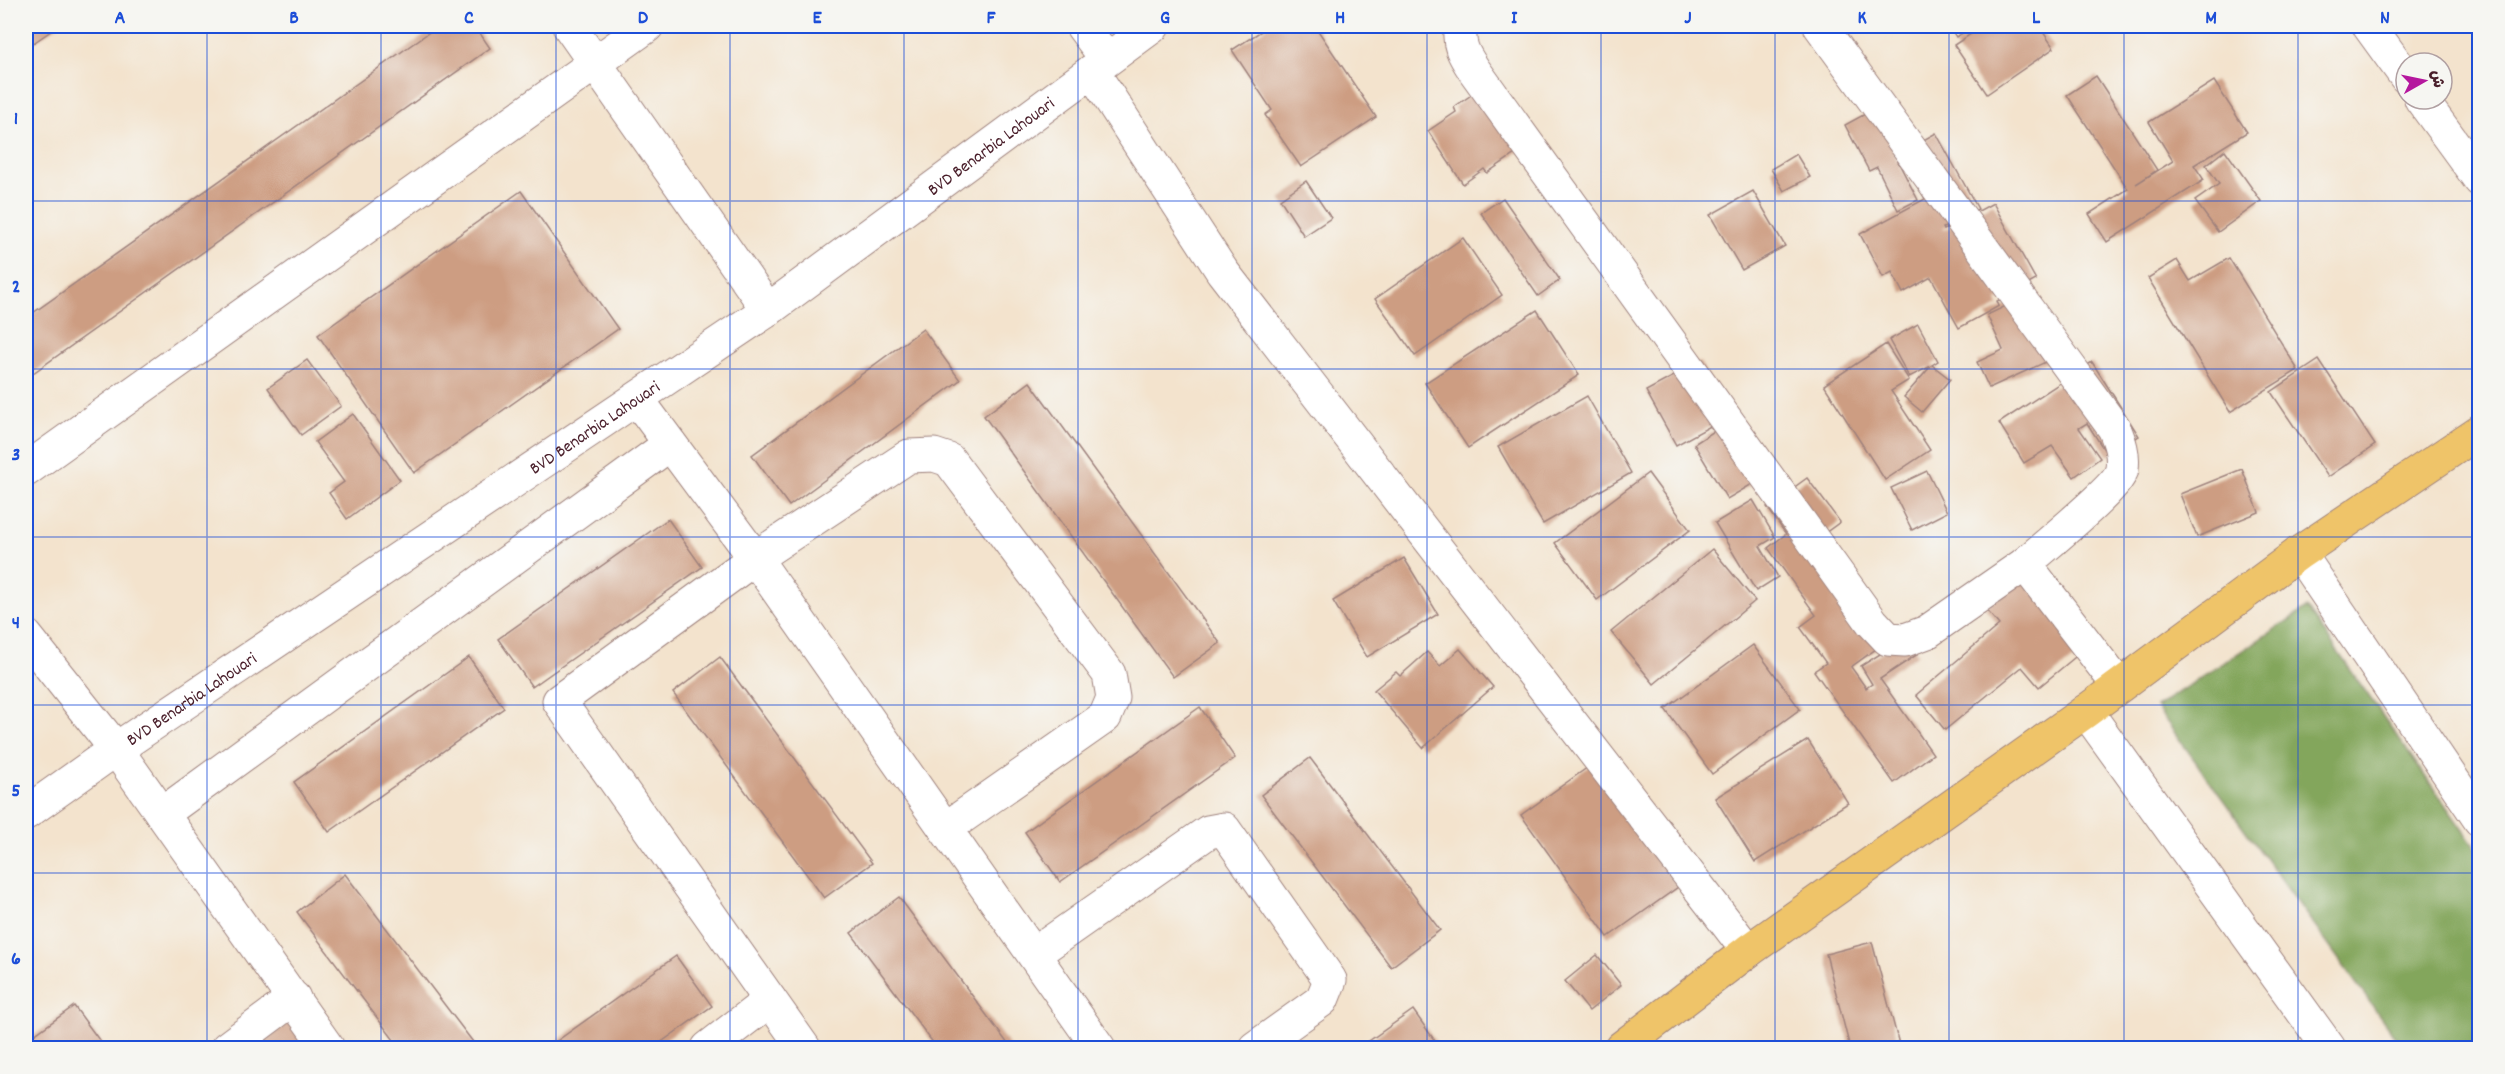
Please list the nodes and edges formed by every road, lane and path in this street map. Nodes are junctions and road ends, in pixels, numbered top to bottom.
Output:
1 (569, 26) edge
2 (648, 26) edge
3 (1082, 26) edge
4 (1153, 26) edge
5 (1461, 26) edge
6 (1820, 26) edge
7 (2369, 26) edge
8 (2394, 60) edge
9 (594, 62) junction
10 (1099, 64) junction
11 (2430, 111) edge
12 (2480, 180) edge
13 (768, 310) junction
14 (637, 399) junction
15 (2480, 431) edge
16 (670, 444) junction
17 (26, 470) edge
18 (2298, 553) junction
19 (754, 558) junction
20 (2025, 564) junction
21 (26, 636) edge
22 (2119, 686) junction
23 (2086, 711) junction
24 (116, 749) junction
25 (26, 813) edge
26 (162, 814) junction
27 (2480, 820) edge
28 (945, 829) junction
29 (1748, 951) junction
30 (1034, 954) junction
31 (294, 998) junction
32 (770, 1000) junction
33 (227, 1048) edge
34 (328, 1048) edge
35 (708, 1048) edge
36 (804, 1048) edge
37 (1099, 1048) edge
38 (1255, 1048) edge
39 (1621, 1048) edge
40 (2330, 1048) edge

1 - 9 street
2 - 9 street
3 - 10 street
4 - 10 street, BVD Benarbia Lahouari
5 - 20 street
6 - 20 street
7 - 8 street
9 - 13 street
9 - 17 street
10 - 13 street, BVD Benarbia Lahouari
10 - 29 street
11 - 12 street
13 - 14 street, BVD Benarbia Lahouari
14 - 16 street
14 - 24 street, BVD Benarbia Lahouari
15 - 18 main road
16 - 19 street
16 - 26 street
18 - 22 main road
18 - 27 street
19 - 28 street
19 - 28 street
19 - 32 street
20 - 22 street
21 - 24 street
22 - 23 main road
23 - 29 main road
23 - 40 street
24 - 25 street, BVD Benarbia Lahouari
24 - 26 street
26 - 31 street
28 - 30 street
29 - 39 main road
30 - 37 street
30 - 38 street
31 - 33 street
31 - 34 street
32 - 35 street
32 - 36 street

